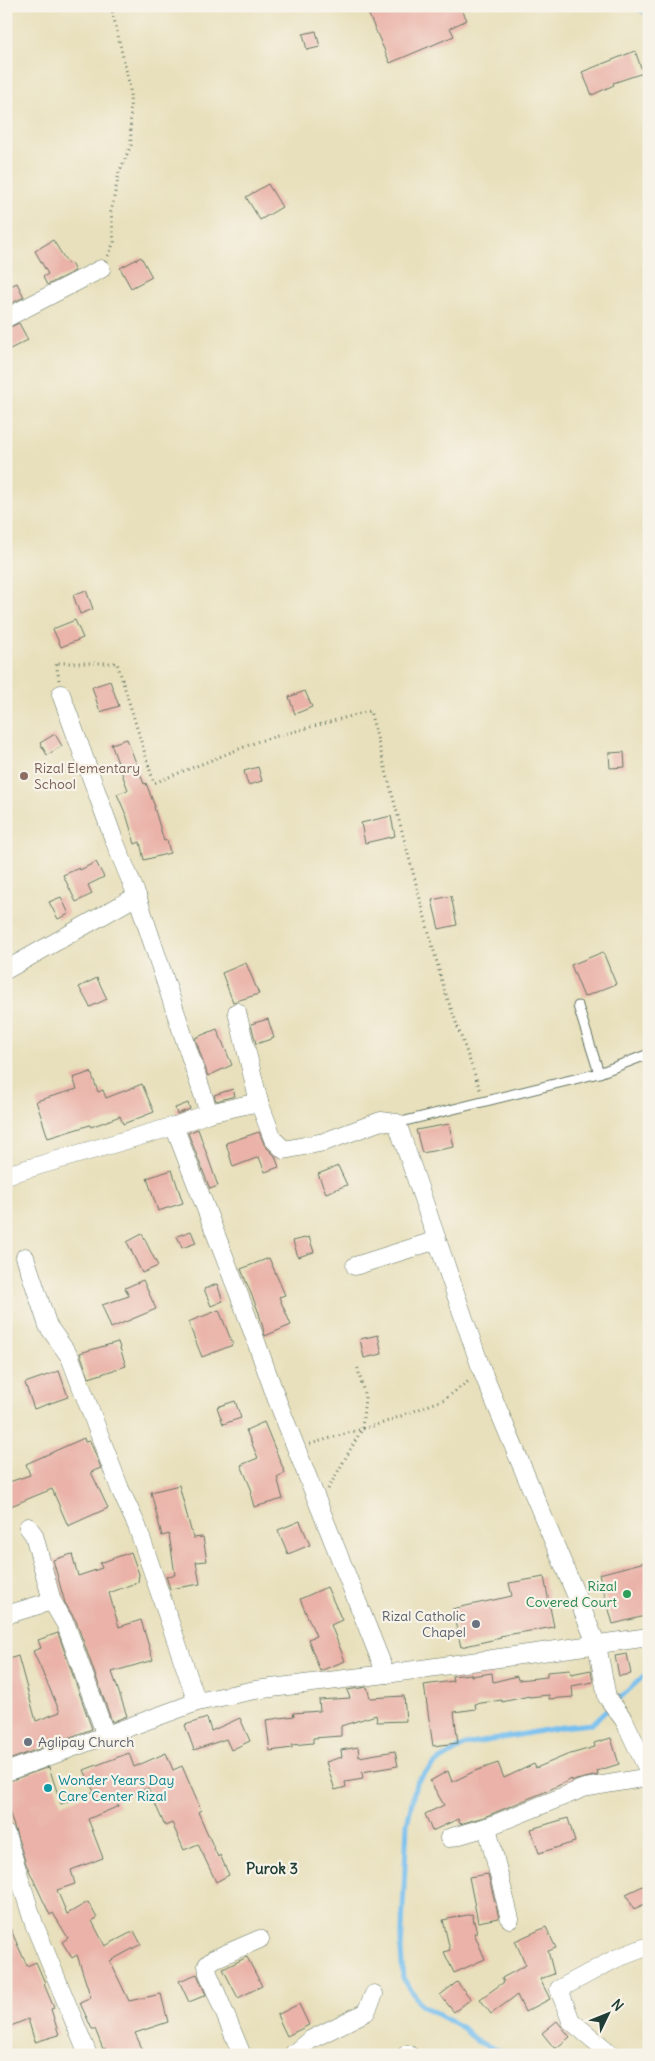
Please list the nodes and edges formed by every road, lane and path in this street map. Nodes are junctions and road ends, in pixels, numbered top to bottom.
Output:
1 (110, 6) edge
2 (101, 269) joint
3 (6, 318) edge
4 (61, 694) joint
5 (137, 896) junction
6 (6, 970) edge
7 (578, 1006) dead end
8 (237, 1012) dead end
9 (649, 1054) edge
10 (599, 1073) junction
11 (259, 1102) junction
12 (484, 1102) junction
13 (209, 1113) junction
14 (397, 1124) junction
15 (174, 1126) junction
16 (6, 1175) edge
17 (436, 1240) junction
18 (25, 1257) dead end
19 (355, 1266) dead end
20 (358, 1364) dead end
21 (482, 1371) junction
22 (362, 1429) junction
23 (296, 1448) junction
24 (319, 1505) junction
25 (28, 1527) dead end
26 (52, 1601) junction
27 (6, 1615) edge
28 (649, 1637) edge
29 (597, 1645) junction
30 (386, 1674) junction
31 (197, 1702) junction
32 (106, 1736) junction
33 (6, 1772) edge
34 (649, 1772) edge
35 (649, 1777) edge
36 (487, 1827) junction
37 (6, 1834) edge
38 (449, 1838) dead end
39 (510, 1919) dead end
40 (260, 1939) dead end
41 (649, 1946) edge
42 (374, 1994) dead end
43 (88, 2055) edge
44 (242, 2055) edge
45 (292, 2055) edge
46 (612, 2055) edge

1 - 2 path
2 - 3 street
4 - 5 street
4 - 12 path
5 - 6 street
5 - 13 street
7 - 10 lane
8 - 11 street
9 - 10 lane
10 - 12 lane
11 - 13 street
11 - 14 street
12 - 14 lane
13 - 15 street
14 - 17 street
15 - 16 street
15 - 23 street
17 - 19 street
17 - 21 street
18 - 31 street
20 - 22 path
21 - 22 path
21 - 29 street
22 - 23 path
22 - 24 path
23 - 24 street
24 - 30 street
25 - 26 street
26 - 27 street
26 - 32 street
28 - 29 street
29 - 30 street
29 - 34 street
30 - 31 street
31 - 32 street
32 - 33 street
35 - 36 street
36 - 38 street
36 - 39 street
37 - 43 street
40 - 44 street
41 - 46 street
42 - 45 street

